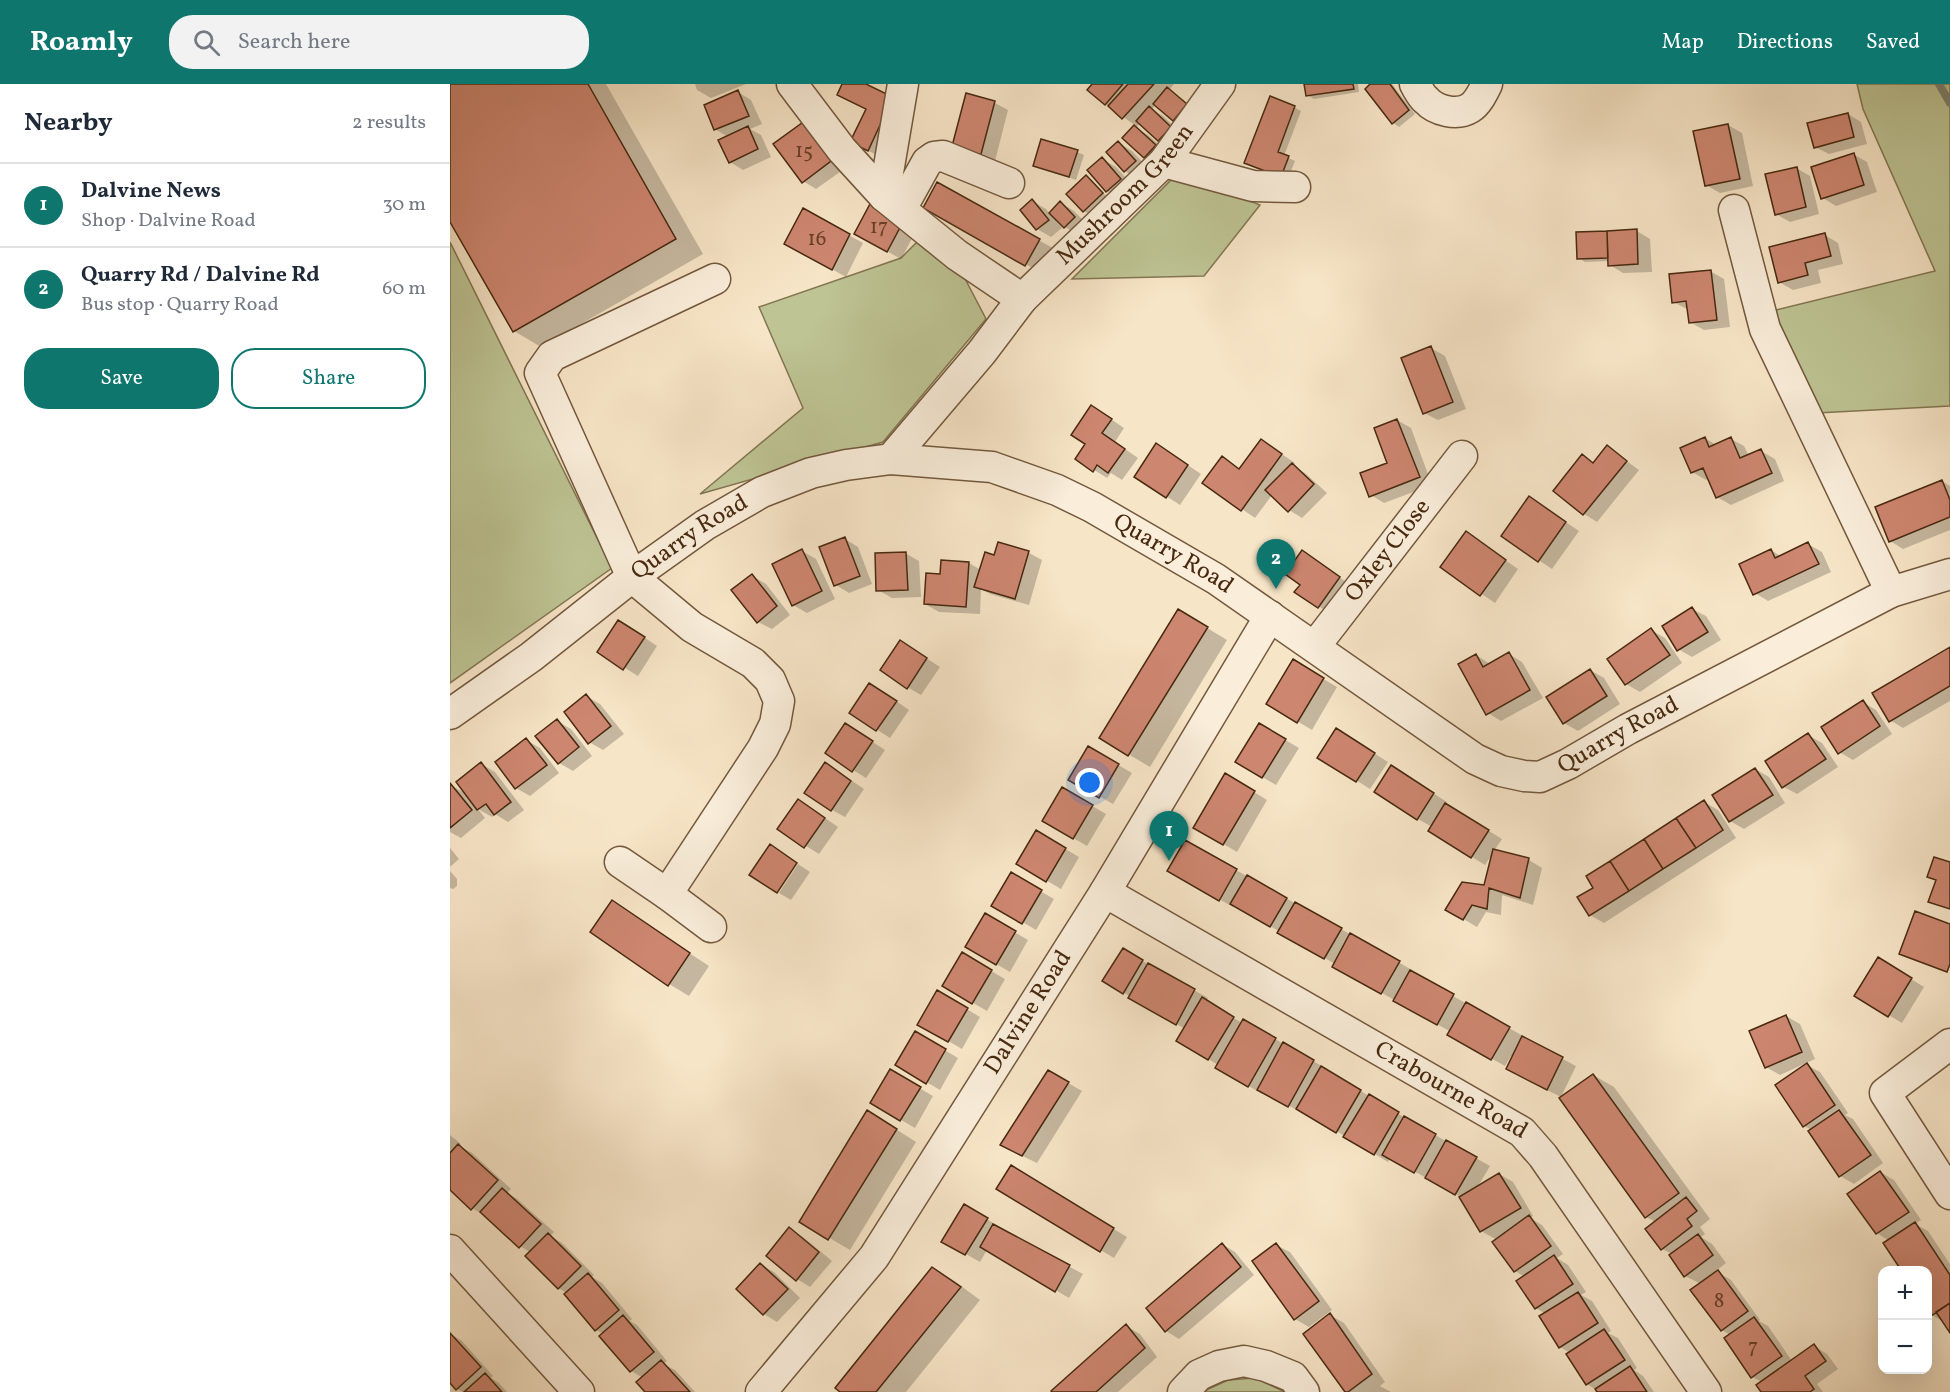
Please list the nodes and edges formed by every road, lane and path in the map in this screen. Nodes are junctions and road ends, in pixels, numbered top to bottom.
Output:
1 (792, 84) edge
2 (903, 84) edge
3 (1220, 84) edge
4 (1487, 84) edge
5 (1420, 92) edge
6 (1164, 162) junction
7 (1009, 183) dead end
8 (1295, 186) dead end
9 (893, 202) junction
10 (1734, 210) dead end
11 (715, 279) dead end
12 (1022, 299) junction
13 (1462, 456) dead end
14 (891, 459) junction
15 (1950, 574) edge
16 (632, 577) junction
17 (1891, 592) junction
18 (1270, 616) junction
19 (1315, 646) junction
20 (450, 714) edge
21 (620, 862) dead end
22 (1105, 892) junction
23 (667, 894) junction
24 (711, 927) dead end
25 (1950, 1044) edge
26 (1950, 1194) edge
27 (450, 1250) edge
28 (579, 1392) edge
29 (761, 1392) edge
30 (1183, 1392) edge
31 (1304, 1392) edge
32 (1706, 1392) edge

1 - 9 street
2 - 9 street
3 - 6 street, Mushroom Green
4 - 5 street
6 - 8 street
6 - 12 street, Mushroom Green
7 - 9 street
9 - 12 street
10 - 17 street
11 - 16 street
12 - 14 street, Mushroom Green
13 - 19 street, Oxley Close
14 - 16 street, Quarry Road
14 - 18 street, Quarry Road
15 - 17 street, Quarry Road
16 - 20 street, Quarry Road
16 - 23 street
17 - 19 street, Quarry Road
18 - 19 street, Quarry Road
18 - 22 street, Dalvine Road
21 - 23 street
22 - 29 street, Dalvine Road
22 - 32 street, Crabourne Road
23 - 24 street
25 - 26 street
27 - 28 street
30 - 31 street

